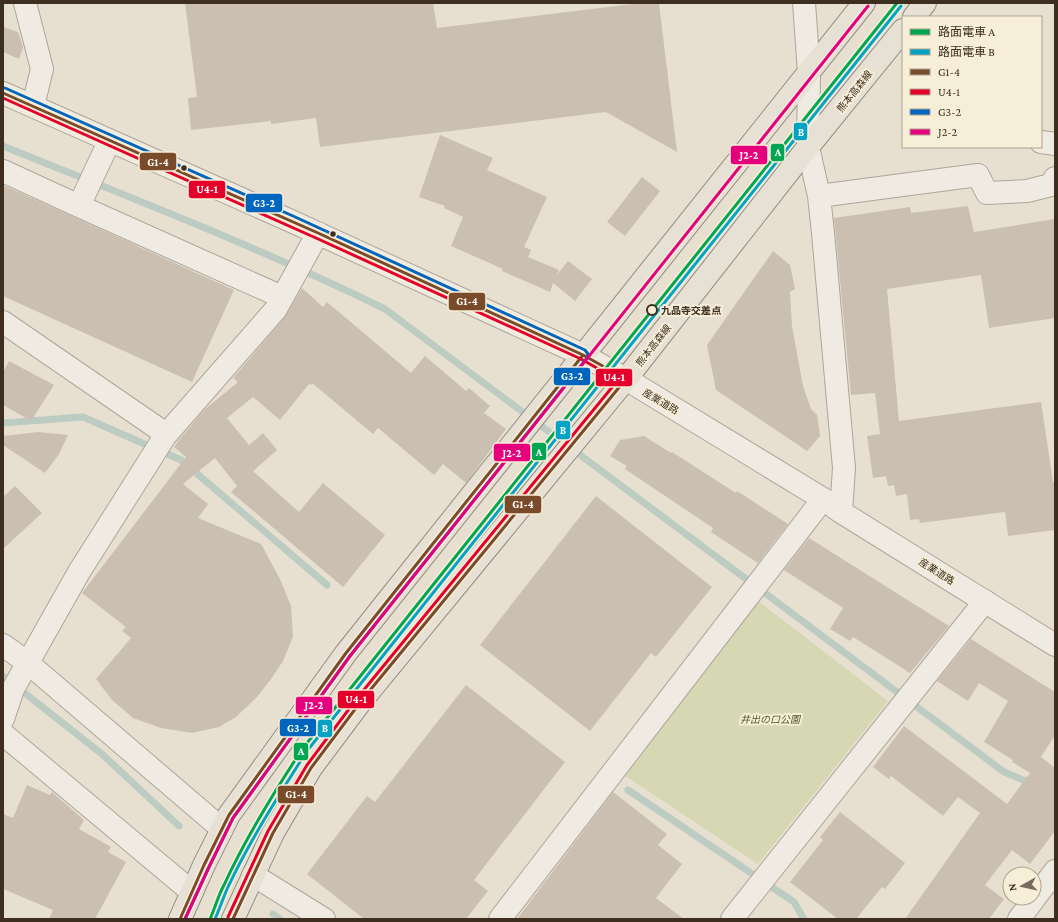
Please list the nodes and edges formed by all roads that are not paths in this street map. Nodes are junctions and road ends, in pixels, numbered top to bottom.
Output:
1 (25, 3) edge
2 (804, 3) edge
3 (864, 3) edge
4 (925, 3) edge
5 (915, 16) edge
6 (902, 31) edge
7 (809, 72) junction
8 (3, 93) edge
9 (33, 106) junction
10 (1042, 142) edge
11 (1055, 144) edge
12 (808, 147) junction
13 (106, 148) dead end
14 (3, 170) edge
15 (1055, 178) edge
16 (819, 196) junction
17 (79, 206) junction
18 (318, 233) junction
19 (282, 297) junction
20 (3, 322) edge
21 (583, 355) junction
22 (626, 379) junction
23 (166, 435) junction
24 (823, 499) junction
25 (841, 512) junction
26 (985, 601) junction
27 (3, 645) edge
28 (1055, 645) edge
29 (21, 675) junction
30 (3, 719) edge
31 (3, 734) edge
32 (219, 836) junction
33 (1055, 870) edge
34 (252, 877) junction
35 (192, 892) junction
36 (237, 911) edge
37 (180, 919) edge
38 (324, 919) edge
39 (500, 919) edge
40 (732, 919) edge
41 (1019, 919) edge

1 - 9 street
2 - 7 street
3 - 7 main road
4 - 5 main road
6 - 12 main road, 熊本高森線
7 - 12 street
7 - 21 main road
8 - 9 street, 産業道路
9 - 18 street, 産業道路
10 - 11 street
12 - 16 street
12 - 22 main road, 熊本高森線
13 - 17 street
14 - 17 street
15 - 16 street
16 - 25 street
17 - 19 street
18 - 19 street
18 - 21 street, 産業道路
19 - 23 street
20 - 23 street
21 - 22 street, 産業道路
21 - 32 main road
22 - 24 street, 産業道路
22 - 34 main road, 熊本高森線
23 - 29 street
24 - 25 street, 産業道路
24 - 39 street
25 - 26 street, 産業道路
26 - 28 street, 産業道路
26 - 40 street
27 - 29 street
29 - 30 street
29 - 32 street
31 - 35 street
32 - 35 main road
33 - 41 street
34 - 36 main road, 熊本高森線
34 - 38 street
35 - 37 main road

